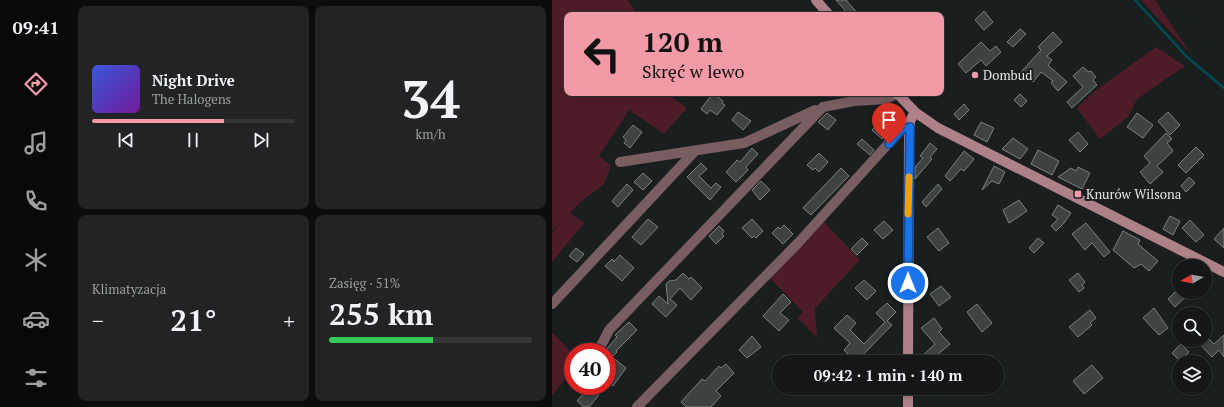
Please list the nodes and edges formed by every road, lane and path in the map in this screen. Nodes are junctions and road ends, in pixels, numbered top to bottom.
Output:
1 (816, 0) edge
2 (826, 12) edge
3 (892, 96) edge
4 (901, 96) edge
5 (823, 107) junction
6 (915, 112) junction
7 (910, 127) junction
8 (694, 152) junction
9 (620, 162) dead end
10 (1224, 272) edge
11 (552, 304) edge
12 (602, 343) edge
13 (908, 355) edge
14 (908, 395) edge
15 (637, 407) edge
16 (908, 407) edge

1 - 2 street
3 - 5 street
4 - 6 street
5 - 8 street
5 - 12 street
6 - 7 street
6 - 10 street
7 - 13 street
7 - 15 street
8 - 9 street
8 - 11 street
14 - 16 street

